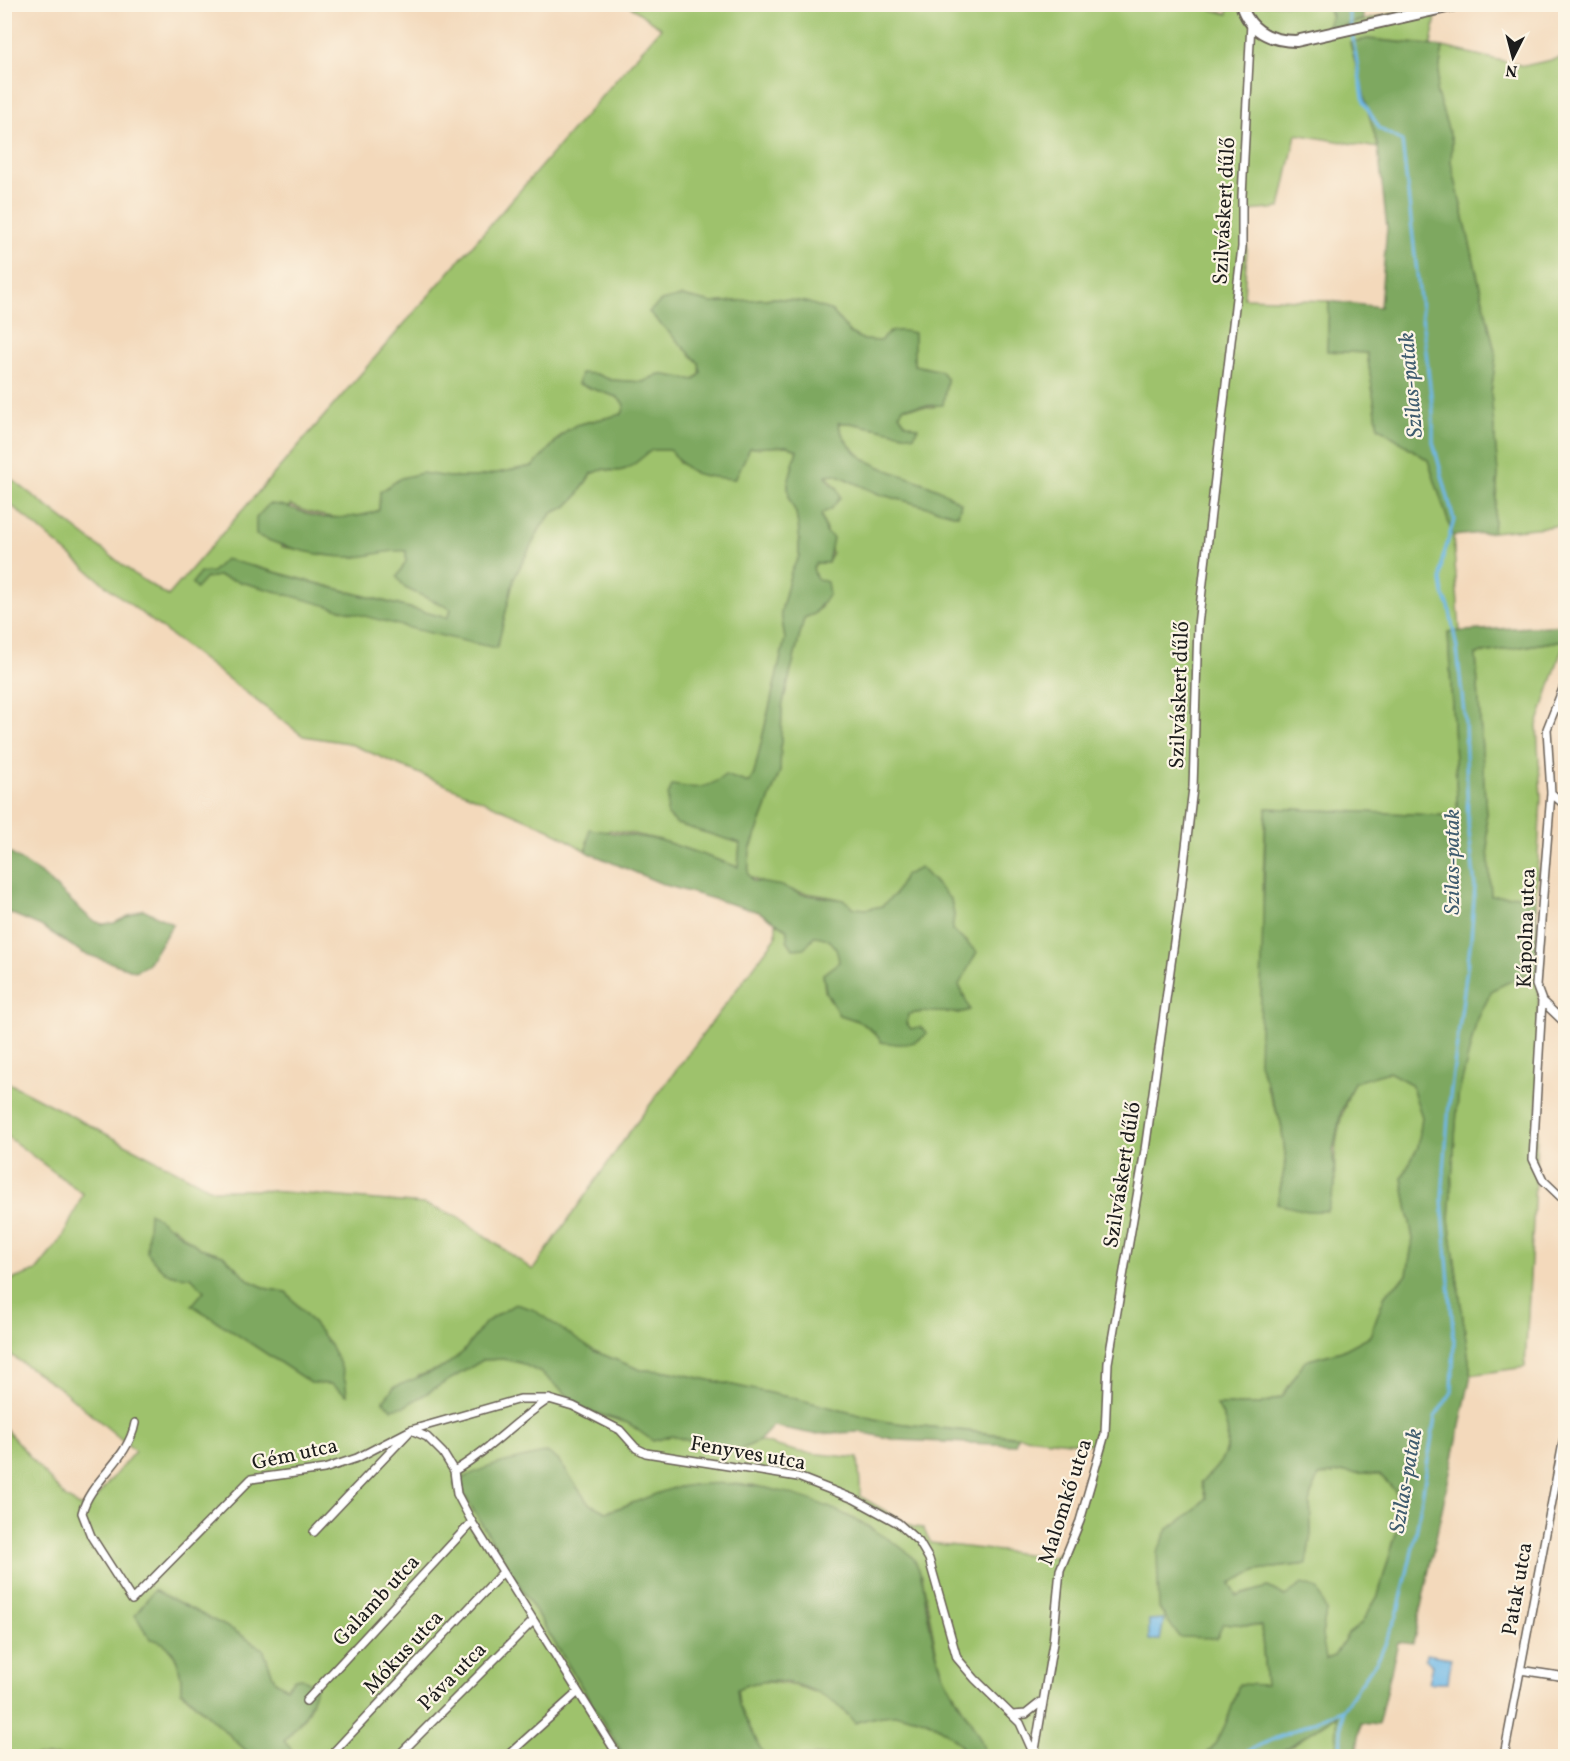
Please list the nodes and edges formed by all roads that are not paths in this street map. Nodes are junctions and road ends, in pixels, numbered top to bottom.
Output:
1 (1241, 4) edge
2 (1460, 4) edge
3 (1251, 23) junction
4 (1566, 681) edge
5 (1551, 793) junction
6 (1566, 806) edge
7 (1542, 1001) junction
8 (1566, 1024) edge
9 (1566, 1202) edge
10 (1108, 1363) joint
11 (549, 1399) junction
12 (135, 1423) dead end
13 (1566, 1426) edge
14 (411, 1430) junction
15 (453, 1471) junction
16 (472, 1522) junction
17 (314, 1532) dead end
18 (502, 1573) junction
19 (533, 1621) junction
20 (1520, 1670) junction
21 (1566, 1677) edge
22 (577, 1693) junction
23 (306, 1701) dead end
24 (1042, 1701) junction
25 (1012, 1715) junction
26 (330, 1756) edge
27 (398, 1756) edge
28 (507, 1756) edge
29 (615, 1756) edge
30 (1034, 1756) edge
31 (1504, 1756) edge

1 - 3 main road
2 - 3 main road
3 - 10 street, Szilváskert dűlő
4 - 5 street, Kápolna utca
5 - 6 street
5 - 7 street, Kápolna utca
7 - 8 street
7 - 9 street, Kápolna utca
10 - 24 street, Malomkő utca
11 - 14 street, Fenyves utca
11 - 15 street
11 - 25 street, Fenyves utca
12 - 14 street, Gém utca
13 - 20 street, Patak utca
14 - 15 street
14 - 17 street
15 - 16 street
16 - 18 street
16 - 23 street, Galamb utca
18 - 19 street
18 - 26 street, Mókus utca
19 - 22 street
19 - 27 street, Páva utca
20 - 21 street
20 - 31 street, Patak utca
22 - 28 street
22 - 29 street
24 - 25 street
24 - 30 street, Malomkő utca
25 - 30 street, Fenyves utca

